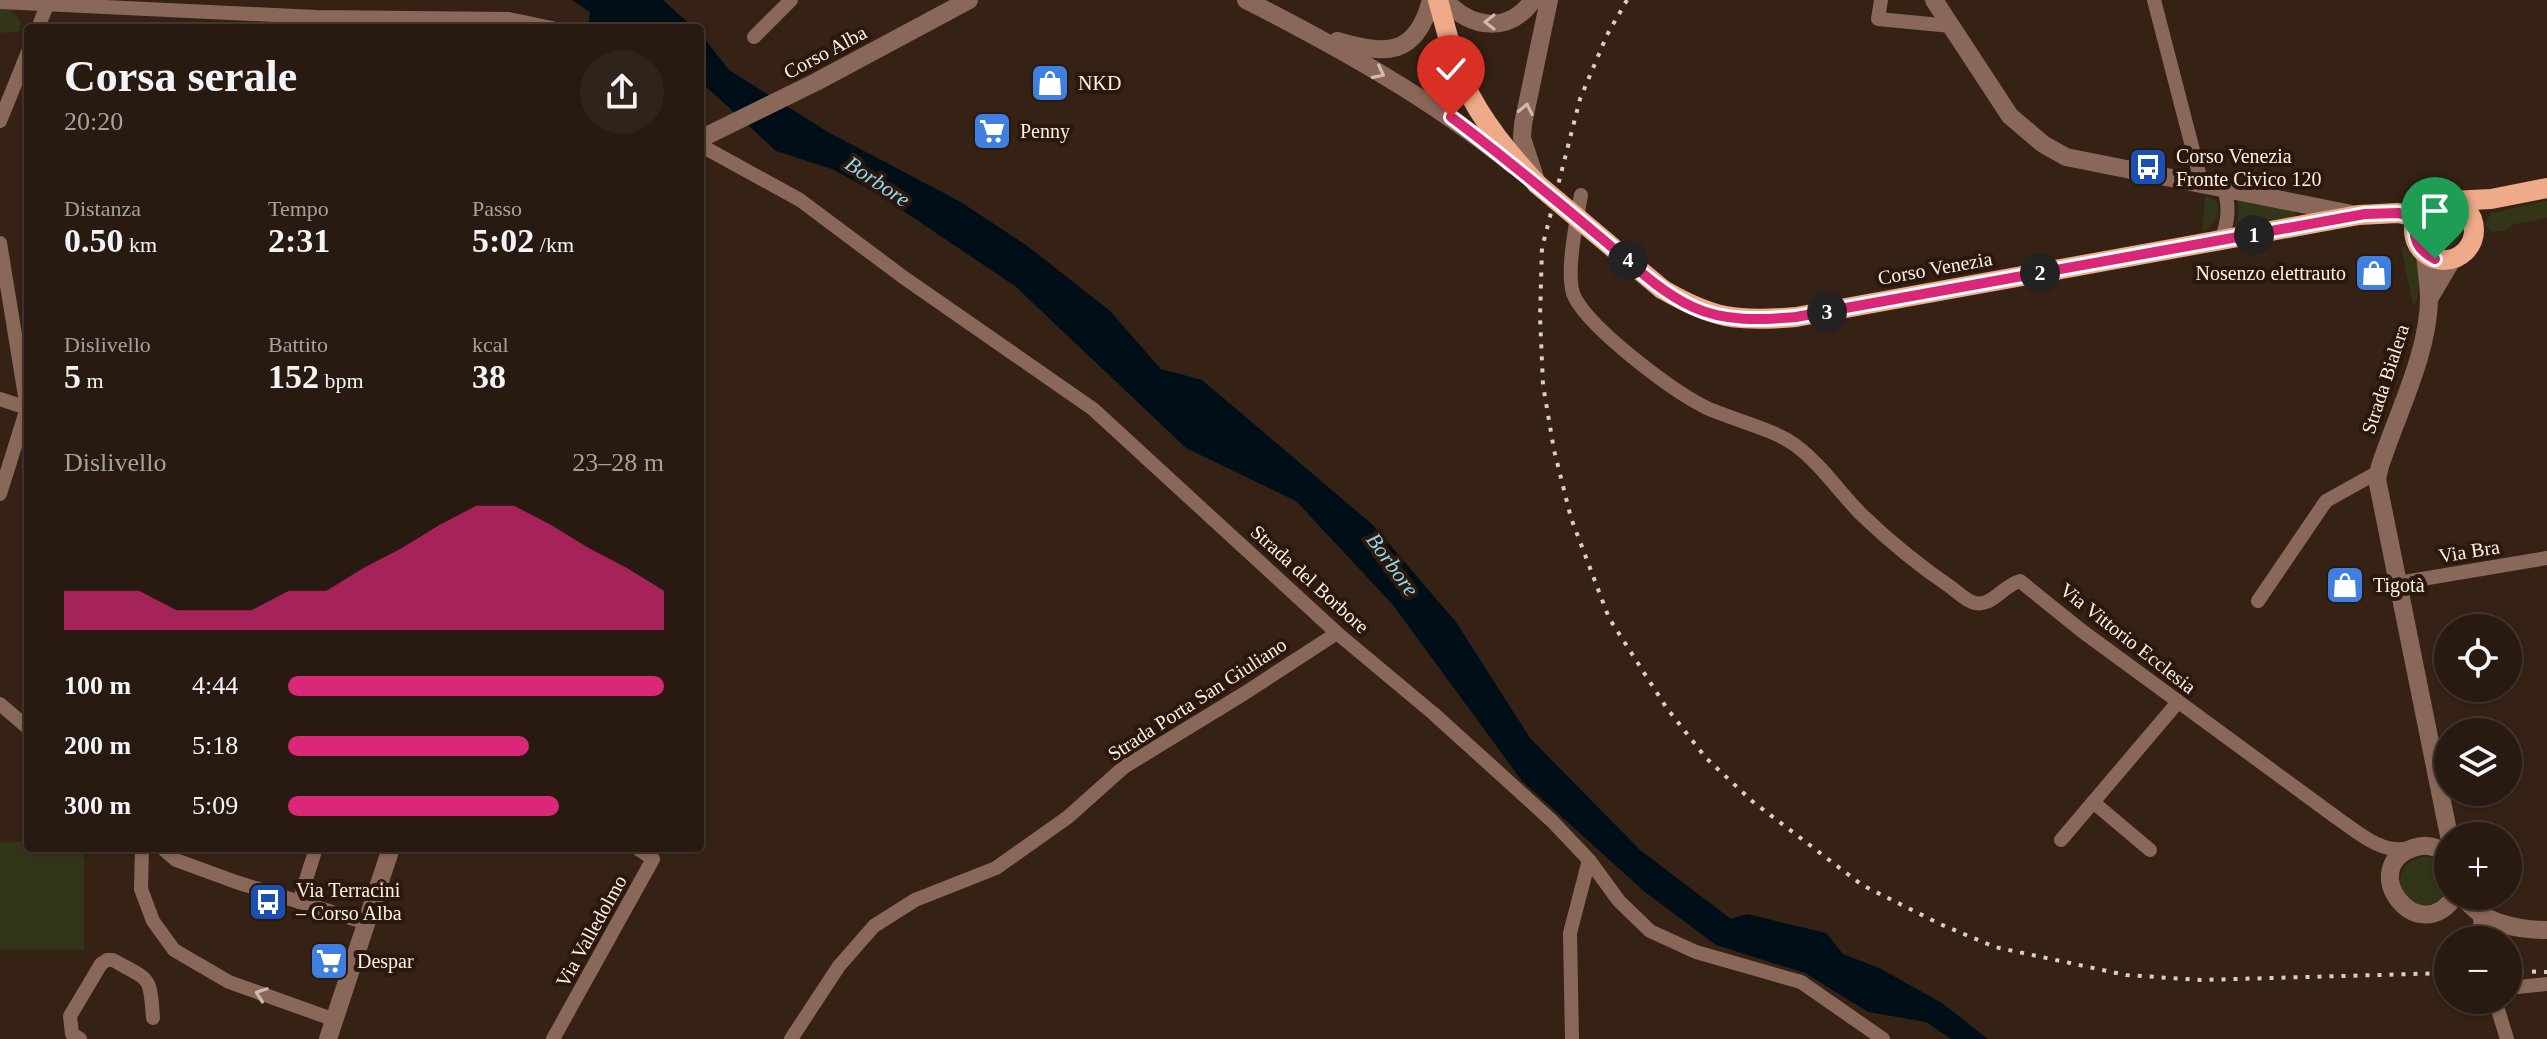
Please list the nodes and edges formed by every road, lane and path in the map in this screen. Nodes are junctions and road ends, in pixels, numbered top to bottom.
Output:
1 (791, 0) edge
2 (969, 0) edge
3 (1246, 0) edge
4 (1431, 0) edge
5 (1438, 0) edge
6 (1445, 0) edge
7 (1533, 0) edge
8 (1549, 0) edge
9 (1881, 0) edge
10 (1934, 0) edge
11 (2154, 0) edge
12 (0, 2) edge
13 (47, 5) junction
14 (40, 24) edge
15 (533, 24) edge
16 (1951, 26) junction
17 (1311, 34) junction
18 (754, 37) dead end
19 (24, 62) edge
20 (0, 121) edge
21 (705, 139) edge
22 (1537, 184) junction
23 (2202, 185) junction
24 (2547, 188) edge
25 (2224, 189) junction
26 (1581, 195) dead end
27 (2491, 199) junction
28 (2451, 201) junction
29 (2359, 215) junction
30 (2417, 217) junction
31 (2472, 221) junction
32 (2221, 241) junction
33 (0, 243) edge
34 (2425, 254) junction
35 (2452, 260) junction
36 (2429, 299) junction
37 (24, 360) edge
38 (0, 399) edge
39 (24, 407) edge
40 (24, 429) edge
41 (2378, 472) junction
42 (0, 494) edge
43 (2547, 558) edge
44 (2398, 583) junction
45 (2258, 601) dead end
46 (1337, 633) junction
47 (2178, 702) junction
48 (0, 704) edge
49 (24, 725) edge
50 (2093, 802) junction
51 (2446, 822) edge
52 (2434, 836) edge
53 (2061, 840) dead end
54 (2370, 841) junction
55 (2416, 847) junction
56 (2434, 848) edge
57 (2150, 850) dead end
58 (142, 852) edge
59 (167, 852) edge
60 (315, 852) edge
61 (390, 852) edge
62 (657, 854) edge
63 (1589, 860) junction
64 (2390, 882) junction
65 (299, 902) junction
66 (2440, 910) edge
67 (2479, 911) junction
68 (2434, 913) junction
69 (367, 923) junction
70 (2480, 926) edge
71 (2547, 930) edge
72 (2547, 984) edge
73 (2522, 987) edge
74 (2499, 1014) edge
75 (153, 1018) dead end
76 (335, 1020) junction
77 (80, 1039) edge
78 (328, 1039) edge
79 (553, 1039) edge
80 (791, 1039) edge
81 (1572, 1039) edge
82 (1883, 1039) edge
83 (2507, 1039) edge

1 - 18 street
2 - 21 street, Corso Alba
3 - 17 street
4 - 17 street
5 - 22 main road, Corso Venezia
7 -> 6 street
22 -> 8 street
9 - 16 street
10 - 16 street, Corso Venezia
11 - 23 street
12 - 13 street
13 - 14 street
13 - 15 street
16 - 23 street, Corso Venezia
17 -> 22 street
19 - 20 street
21 - 46 street, Strada del Borbore
22 - 32 main road, Corso Venezia, bridge
23 - 25 street, Corso Venezia
24 - 27 main road
25 - 29 street, Corso Venezia
25 - 32 street
26 - 47 street, Via Vittorio Ecclesia
27 - 28 main road
27 - 31 main road
28 - 30 main road
28 - 31 main road
29 - 30 main road, Corso Venezia
29 - 32 main road, Corso Venezia
30 - 34 main road
31 - 35 main road
33 - 37 street
34 - 35 main road
34 - 36 street, Strada Bialera
35 - 36 street, Strada Bialera
36 - 41 street, Strada Bialera
38 - 39 street
40 - 42 street
41 - 44 street, Strada Bialera
41 - 45 street
43 - 44 street, Via Bra
44 - 51 street, Strada Bialera
46 - 63 street, Strada del Borbore
46 - 80 street, Strada Porta San Giuliano
47 - 50 street
47 - 54 street, Via Vittorio Ecclesia
48 - 49 street
50 - 53 street
50 - 57 street
52 - 55 street, Strada Bialera
54 - 55 street, Via Vittorio Ecclesia
54 - 64 street, Via Vittorio Ecclesia
55 - 56 street
55 - 64 street, Strada Bialera
76 -> 58 street
59 - 65 street
60 - 65 street
61 - 69 street
62 - 79 street, Via Valledolmo
63 - 81 street
63 - 82 street, Strada del Borbore
64 - 68 street
65 - 69 street
66 - 68 street
67 - 68 street
67 - 70 street
67 - 71 street
69 - 76 street
72 - 73 street
74 - 83 street
75 - 77 street
76 - 78 street

